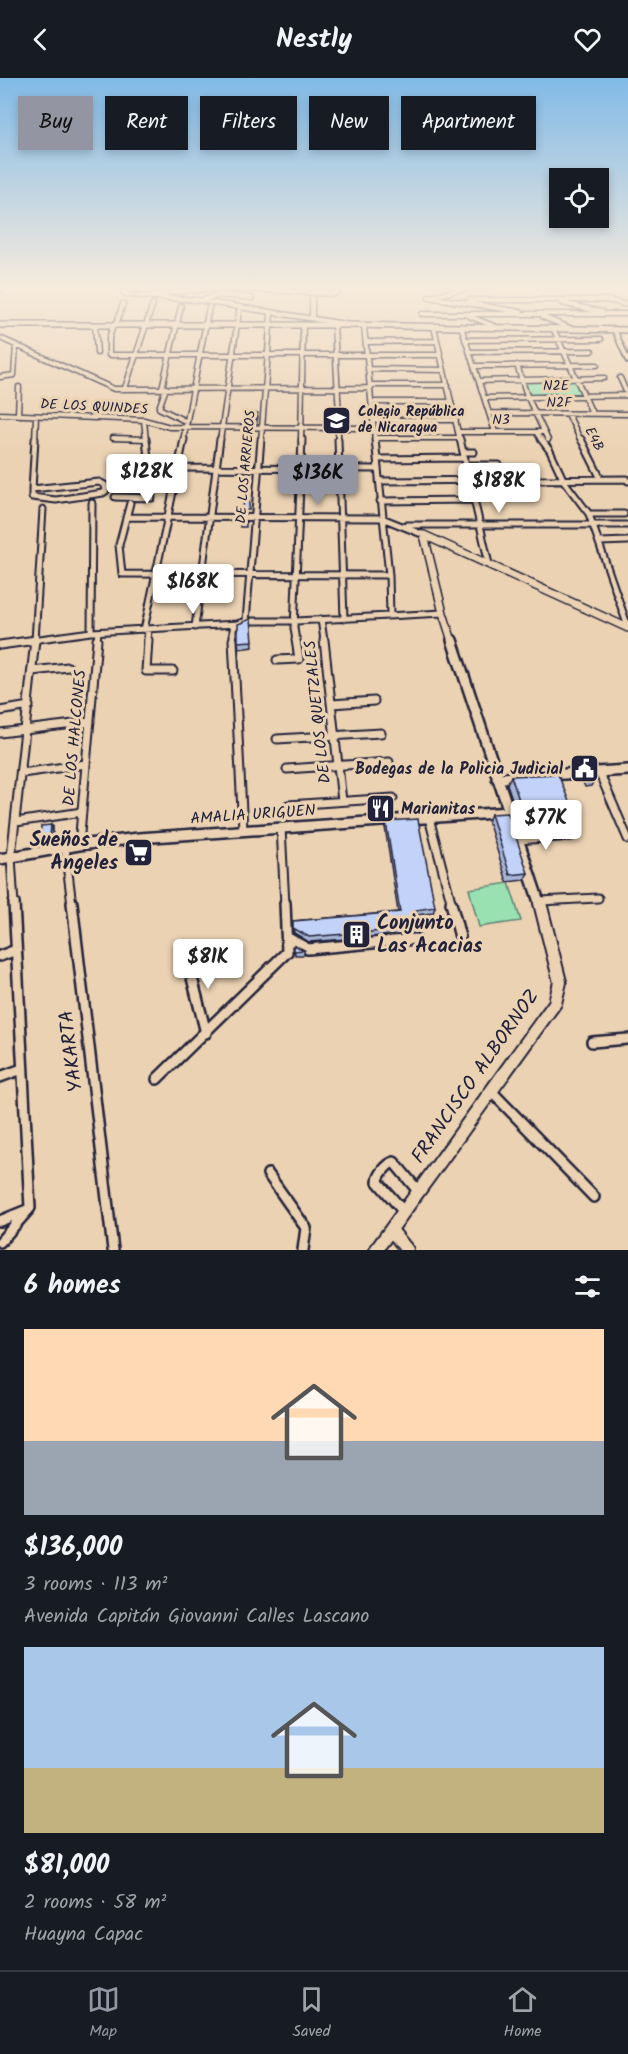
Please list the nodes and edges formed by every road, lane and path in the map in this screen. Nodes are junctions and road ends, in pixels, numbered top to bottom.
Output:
1 (437, 341) edge
2 (8, 342) edge
3 (96, 342) edge
4 (109, 342) edge
5 (140, 342) edge
6 (172, 342) edge
7 (203, 342) edge
8 (235, 342) edge
9 (269, 342) edge
10 (303, 342) edge
11 (335, 342) edge
12 (366, 342) joint
13 (388, 342) edge
14 (466, 342) edge
15 (561, 342) edge
16 (620, 342) joint
17 (628, 343) edge
18 (16, 345) junction
19 (566, 351) junction
20 (592, 351) dead end
21 (470, 352) junction
22 (97, 353) dead end
23 (136, 355) junction
24 (169, 355) junction
25 (201, 355) junction
26 (234, 355) junction
27 (268, 355) junction
28 (440, 355) junction
29 (303, 356) junction
30 (368, 356) junction
31 (335, 357) junction
32 (628, 361) edge
33 (517, 365) junction
34 (571, 365) junction
35 (597, 365) dead end
36 (475, 366) junction
37 (369, 369) junction
38 (444, 370) junction
39 (0, 378) edge
40 (604, 378) dead end
41 (620, 378) dead end
42 (578, 379) junction
43 (522, 380) junction
44 (479, 381) junction
45 (448, 385) junction
46 (19, 387) dead end
47 (370, 387) junction
48 (125, 388) junction
49 (164, 388) junction
50 (195, 388) junction
51 (229, 388) junction
52 (266, 388) junction
53 (302, 388) junction
54 (339, 388) junction
55 (527, 396) junction
56 (585, 396) junction
57 (628, 396) edge
58 (484, 398) junction
59 (372, 402) junction
60 (452, 402) junction
61 (489, 413) junction
62 (592, 413) junction
63 (0, 414) edge
64 (339, 414) dead end
65 (535, 414) junction
66 (568, 414) junction
67 (628, 414) edge
68 (18, 415) junction
69 (36, 416) junction
70 (144, 420) junction
71 (373, 420) junction
72 (456, 420) junction
73 (187, 425) junction
74 (224, 428) junction
75 (262, 428) junction
76 (302, 428) junction
77 (338, 428) junction
78 (374, 428) junction
79 (495, 432) junction
80 (536, 432) junction
81 (544, 432) junction
82 (459, 435) junction
83 (113, 438) dead end
84 (375, 438) junction
85 (146, 439) junction
86 (548, 440) dead end
87 (474, 452) dead end
88 (464, 455) junction
89 (377, 459) junction
90 (466, 465) junction
91 (499, 465) dead end
92 (217, 468) junction
93 (257, 468) junction
94 (300, 468) junction
95 (340, 469) junction
96 (378, 469) junction
97 (468, 472) junction
98 (599, 475) dead end
99 (504, 476) dead end
100 (470, 479) junction
101 (379, 481) junction
102 (564, 481) junction
103 (628, 481) edge
104 (32, 489) junction
105 (173, 492) dead end
106 (115, 497) dead end
107 (475, 500) junction
108 (380, 501) junction
109 (92, 503) dead end
110 (130, 503) dead end
111 (43, 510) dead end
112 (589, 514) junction
113 (624, 514) dead end
114 (126, 517) junction
115 (168, 517) junction
116 (208, 517) junction
117 (254, 517) junction
118 (297, 518) junction
119 (341, 518) junction
120 (382, 518) junction
121 (403, 525) junction
122 (628, 525) edge
123 (482, 526) junction
124 (594, 526) junction
125 (424, 535) junction
126 (600, 542) junction
127 (628, 542) edge
128 (489, 564) junction
129 (156, 573) junction
130 (202, 573) junction
131 (250, 574) junction
132 (296, 574) junction
133 (342, 574) junction
134 (388, 575) junction
135 (443, 613) junction
136 (390, 615) junction
137 (321, 619) junction
138 (344, 619) junction
139 (246, 621) junction
140 (296, 621) junction
141 (237, 624) junction
142 (195, 627) junction
143 (628, 627) edge
144 (146, 630) junction
145 (94, 632) junction
146 (35, 640) junction
147 (0, 645) edge
148 (277, 660) dead end
149 (68, 667) dead end
150 (32, 671) junction
151 (174, 671) dead end
152 (374, 701) dead end
153 (332, 704) junction
154 (29, 706) junction
155 (0, 711) edge
156 (90, 722) junction
157 (26, 731) junction
158 (0, 733) edge
159 (381, 733) dead end
160 (335, 735) junction
161 (277, 739) dead end
162 (389, 762) dead end
163 (86, 764) junction
164 (338, 766) junction
165 (287, 769) dead end
166 (628, 770) edge
167 (599, 772) junction
168 (22, 773) junction
169 (541, 775) edge
170 (530, 776) edge
171 (497, 778) junction
172 (393, 798) dead end
173 (342, 801) junction
174 (288, 805) dead end
175 (82, 812) junction
176 (509, 812) junction
177 (429, 818) junction
178 (16, 822) junction
179 (281, 828) junction
180 (243, 830) junction
181 (571, 836) dead end
182 (628, 839) edge
183 (518, 840) junction
184 (79, 845) junction
185 (65, 848) junction
186 (11, 857) junction
187 (0, 859) edge
188 (598, 898) dead end
189 (539, 901) junction
190 (460, 937) dead end
191 (288, 938) junction
192 (415, 939) dead end
193 (16, 950) junction
194 (0, 956) edge
195 (187, 958) dead end
196 (206, 1032) junction
197 (628, 1040) edge
198 (592, 1042) dead end
199 (22, 1069) junction
200 (0, 1077) edge
201 (158, 1079) dead end
202 (491, 1091) junction
203 (268, 1174) dead end
204 (418, 1191) junction
205 (594, 1197) dead end
206 (30, 1208) junction
207 (403, 1211) junction
208 (0, 1221) edge
209 (391, 1230) junction
210 (0, 1242) edge
211 (113, 1250) edge
212 (303, 1250) edge
213 (376, 1250) edge
214 (407, 1250) edge

1 - 28 street
2 - 18 street
3 - 22 street
4 - 23 street
5 - 23 street
6 - 24 street
7 - 25 street
8 - 26 street
9 - 27 street, DE LOS ARRIEROS
10 - 29 street
11 - 31 street
12 - 13 street
12 - 30 street
14 - 21 street
15 - 19 street
16 - 17 street
16 - 32 street
18 - 39 street
18 - 48 street
19 - 20 street
19 - 21 street
19 - 34 street
21 - 36 street
23 - 24 street
23 - 48 street
24 - 25 street
24 - 49 street
25 - 26 street
25 - 50 street
26 - 27 street
26 - 51 street
27 - 29 street
27 - 52 street, DE LOS ARRIEROS
28 - 30 street
28 - 38 street
29 - 31 street
29 - 53 street
30 - 31 street
30 - 37 street
31 - 54 street
33 - 34 street
33 - 36 street
33 - 43 street
34 - 35 street
34 - 42 street
36 - 44 street
37 - 38 street
37 - 47 street
38 - 45 street
40 - 42 street
41 - 57 street
42 - 43 street
42 - 56 street
43 - 44 street
43 - 55 street
44 - 58 street
45 - 47 street
45 - 60 street
46 - 68 street
47 - 54 street
47 - 59 street
48 - 49 street
49 - 50 street
49 - 73 street
50 - 51 street
50 - 73 street
51 - 52 street
51 - 74 street
52 - 53 street
52 - 75 street, DE LOS ARRIEROS
53 - 54 street
53 - 76 street
54 - 64 street
55 - 56 street, N2E
55 - 58 street, N2E
55 - 65 street
56 - 57 street, N2E
56 - 62 street
58 - 61 street
59 - 60 street
59 - 71 street
60 - 72 street
61 - 65 street, N2F
61 - 79 street
62 - 66 street, N2F
62 - 67 street, N2F
63 - 68 street, DE LOS QUINDES
65 - 66 street, N2F
65 - 81 street
66 - 98 street, E4B
68 - 69 street, DE LOS QUINDES
69 - 70 street, DE LOS QUINDES
69 - 104 street
70 - 73 street, DE LOS QUINDES
70 - 85 street
71 - 72 street
71 - 78 street
72 - 82 street
73 - 74 street, DE LOS QUINDES
73 - 92 street
74 - 75 street, DE LOS QUINDES
74 - 92 street
75 - 76 street, DE LOS QUINDES
75 - 93 street, DE LOS ARRIEROS
76 - 77 street, DE LOS QUINDES
76 - 94 street
77 - 78 street, DE LOS QUINDES
77 - 95 street
78 - 84 street
79 - 80 street, N3
79 - 82 street, N3
80 - 81 street, N3
80 - 102 street
81 - 86 street
82 - 84 street, N3
82 - 88 street
83 - 85 street
84 - 89 street
85 - 106 street
87 - 88 street
88 - 89 street
88 - 90 street
89 - 96 street
90 - 91 street
90 - 97 street
92 - 93 street
92 - 116 street
93 - 94 street
93 - 117 street, DE LOS ARRIEROS
94 - 95 street
94 - 118 street
95 - 96 street
95 - 119 street
96 - 101 street
97 - 99 street
97 - 100 street
100 - 101 street
100 - 102 street
100 - 107 street
101 - 108 street
102 - 103 street
102 - 112 street
104 - 104 street
105 - 115 street
107 - 108 street
107 - 123 street
108 - 120 street
109 - 145 street, DE LOS HALCONES
110 - 114 street
111 - 146 street
112 - 113 street
112 - 124 street
114 - 115 street
114 - 129 street
115 - 116 street
115 - 129 street
116 - 117 street
116 - 130 street
117 - 118 street
117 - 131 street, DE LOS ARRIEROS
118 - 119 street
118 - 132 street
119 - 120 street
119 - 133 street
120 - 121 street
120 - 134 street
121 - 123 street
121 - 125 street
122 - 124 street
123 - 124 street
123 - 128 street
124 - 126 street
125 - 128 street
125 - 135 street, FRANCISCO ALBORNOZ
126 - 127 street
126 - 143 street
128 - 143 street
129 - 130 street
129 - 144 street
130 - 131 street
130 - 142 street
131 - 132 street
131 - 139 street, DE LOS ARRIEROS
132 - 133 street
132 - 140 street
133 - 134 street
133 - 138 street
134 - 136 street
135 - 136 street
135 - 171 street, FRANCISCO ALBORNOZ
136 - 138 street
137 - 138 street
137 - 140 street
137 - 153 street, DE LOS QUETZALES
139 - 140 street
139 - 141 street
140 - 148 street
141 - 142 street
141 - 180 street
142 - 144 street
144 - 145 street
144 - 151 street
145 - 146 street
145 - 156 street, DE LOS HALCONES
146 - 147 street
146 - 150 street
149 - 150 street
150 - 154 street
152 - 153 street
153 - 160 street, DE LOS QUETZALES
154 - 155 street
154 - 157 street
156 - 157 street
156 - 163 street, DE LOS HALCONES
157 - 158 street
157 - 168 street
159 - 160 street
160 - 161 street
160 - 164 street, DE LOS QUETZALES
162 - 164 street
163 - 168 street
163 - 175 street, DE LOS HALCONES
164 - 165 street
164 - 173 street, DE LOS QUETZALES
166 - 167 street
167 - 169 street
167 - 182 street
168 - 178 street
170 - 171 street
171 - 176 street, FRANCISCO ALBORNOZ
172 - 173 street
173 - 174 street
175 - 178 street
175 - 184 street, DE LOS HALCONES
176 - 177 street, AMALIA URIGUEN
176 - 183 street, FRANCISCO ALBORNOZ
177 - 179 street, AMALIA URIGUEN
177 - 190 street
178 - 186 street
179 - 180 street, AMALIA URIGUEN
179 - 191 street
180 - 184 street, AMALIA URIGUEN
181 - 183 street
183 - 189 street, FRANCISCO ALBORNOZ
184 - 185 street, AMALIA URIGUEN
185 - 186 street, AMALIA URIGUEN
185 - 211 street, YAKARTA
186 - 187 street, AMALIA URIGUEN
186 - 193 street
188 - 189 street
189 - 202 street, FRANCISCO ALBORNOZ
191 - 192 street
191 - 196 street
193 - 194 street
193 - 199 street
195 - 196 street
196 - 201 street
197 - 198 street
199 - 200 street
199 - 206 street
202 - 204 street, FRANCISCO ALBORNOZ
202 - 205 street
203 - 212 street
204 - 207 street, FRANCISCO ALBORNOZ
204 - 207 street
206 - 208 street
206 - 210 street
207 - 209 street, FRANCISCO ALBORNOZ
209 - 213 street, FRANCISCO ALBORNOZ
209 - 214 street

